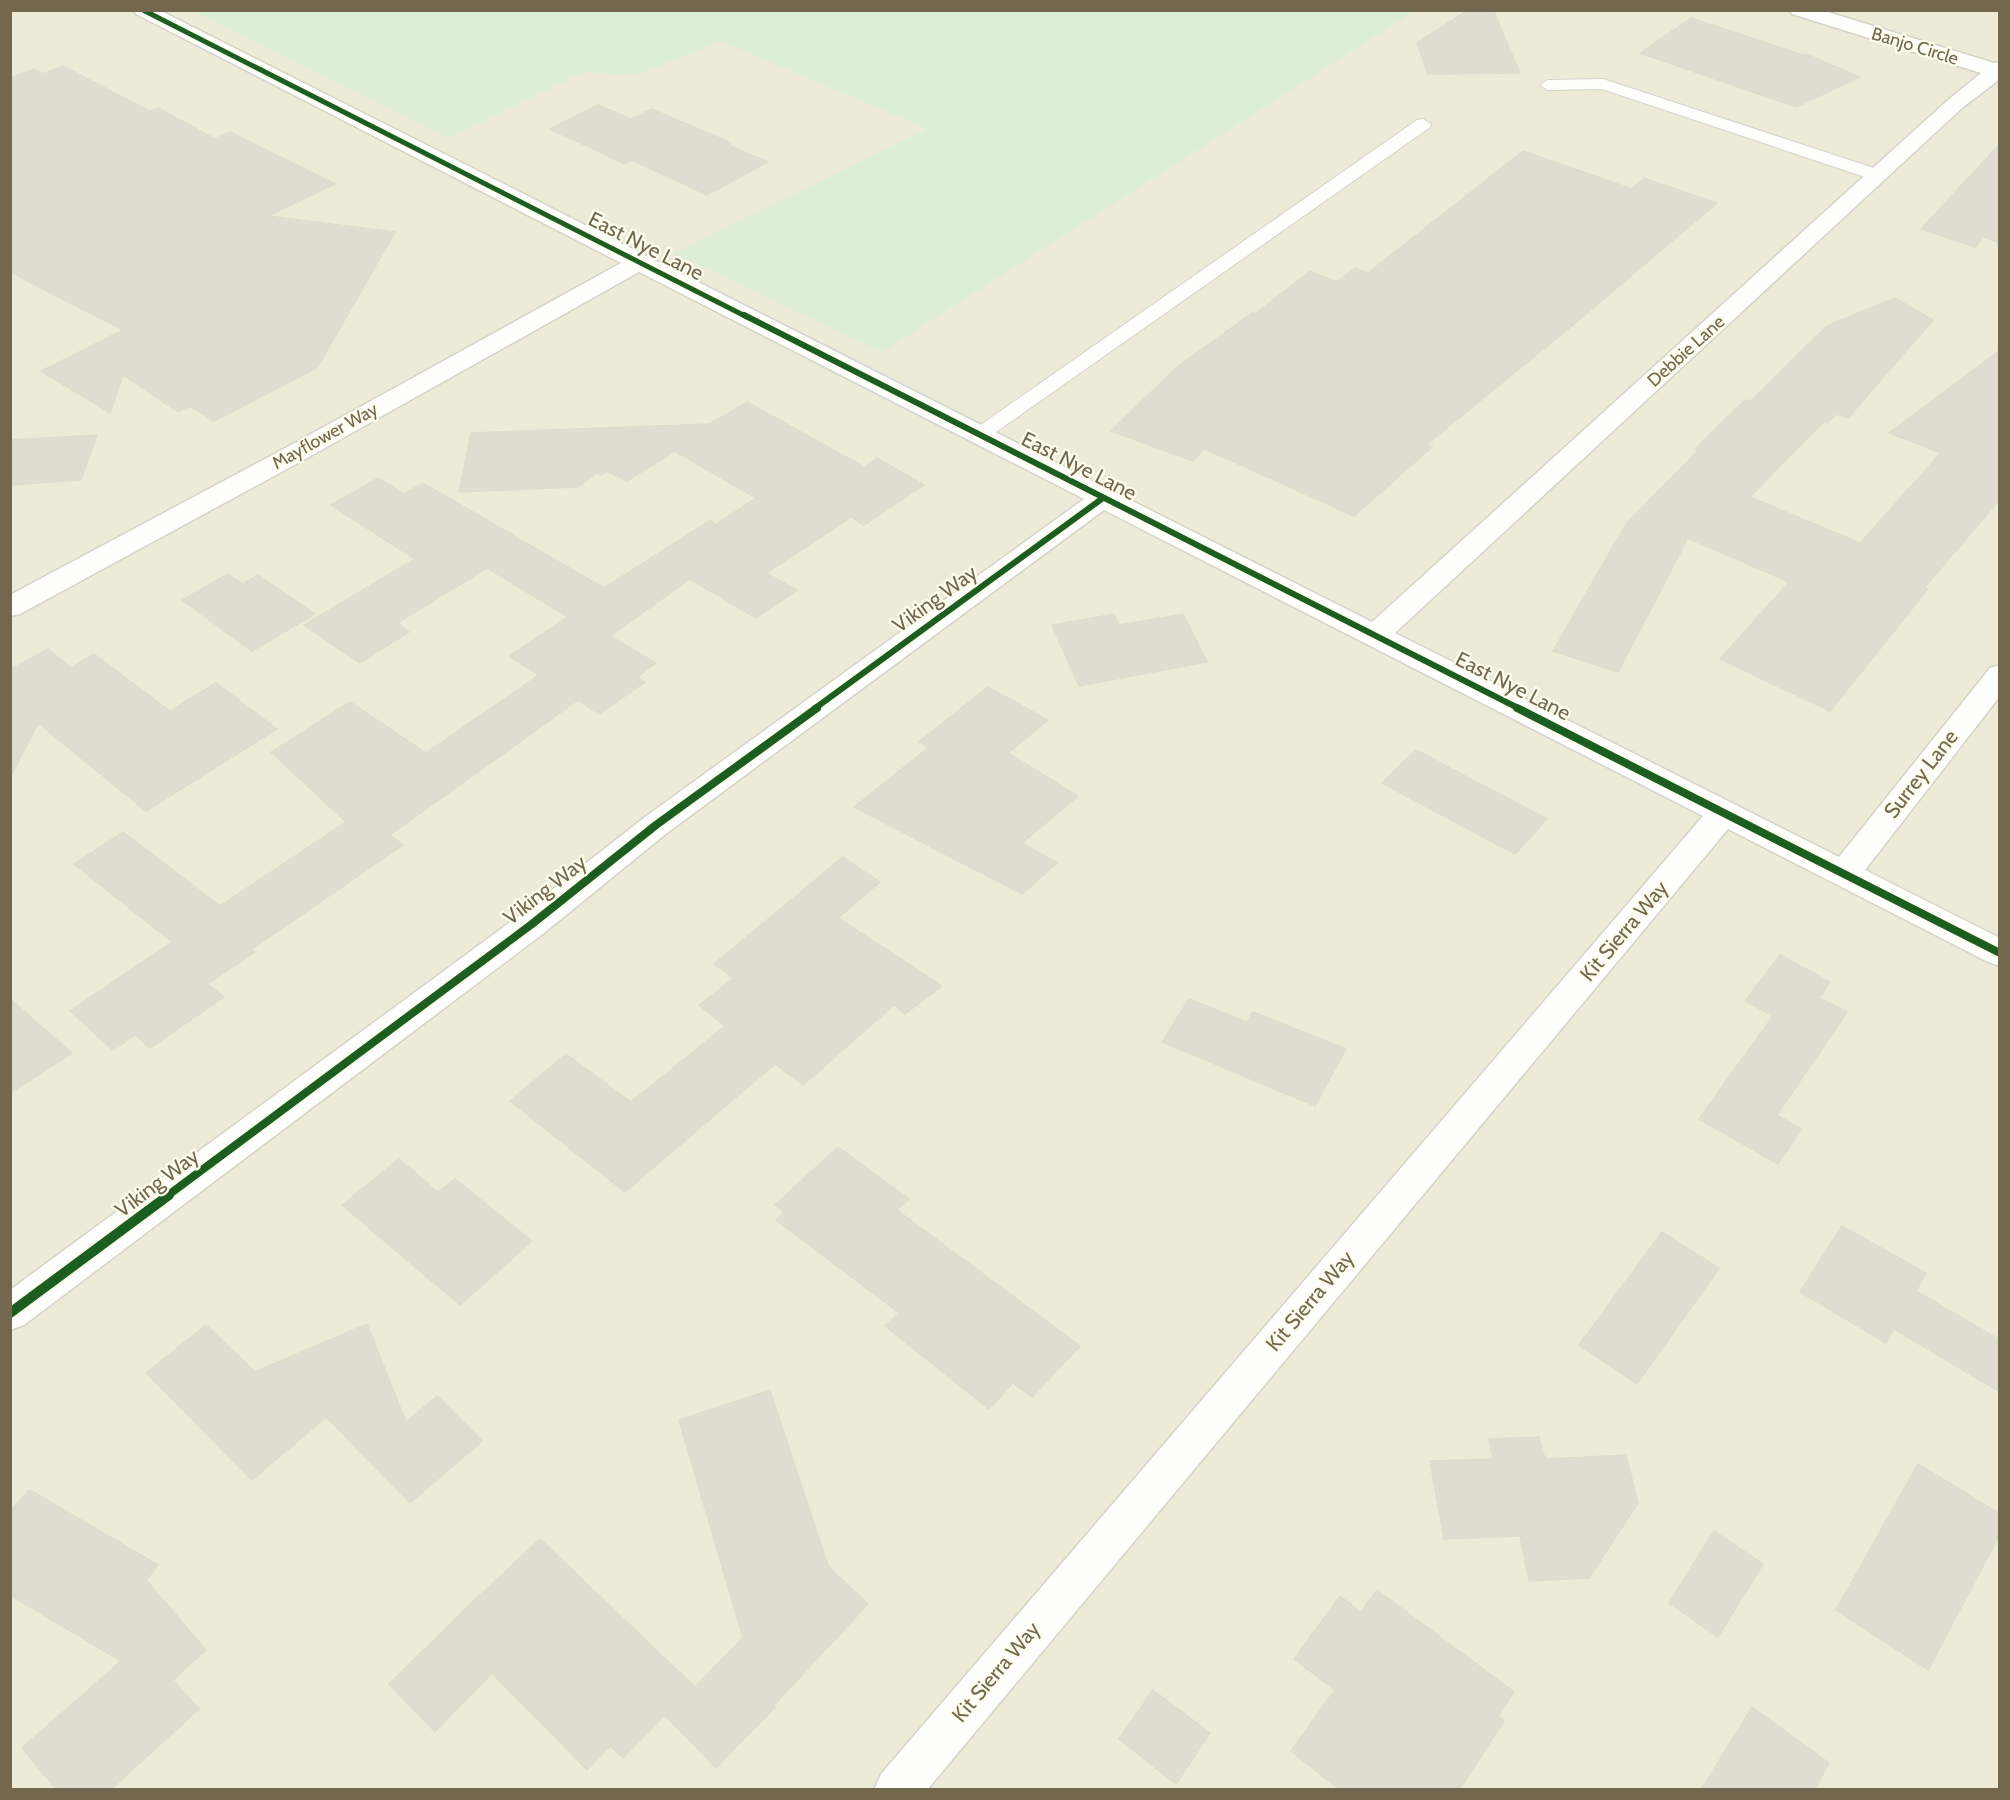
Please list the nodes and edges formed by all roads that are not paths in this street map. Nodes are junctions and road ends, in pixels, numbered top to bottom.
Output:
1 (143, 10) edge
2 (1799, 10) edge
3 (1998, 69) edge
4 (1548, 85) dead end
5 (1423, 124) dead end
6 (1878, 175) junction
7 (639, 262) junction
8 (979, 435) junction
9 (1103, 498) junction
10 (14, 600) edge
11 (1374, 636) junction
12 (2000, 675) edge
13 (1724, 813) junction
14 (1843, 874) junction
15 (2000, 953) edge
16 (10, 1313) edge
17 (897, 1790) edge

1 - 7 street, East Nye Lane
2 - 3 street, Banjo Circle
3 - 6 street, Debbie Lane
4 - 6 lane
5 - 8 lane
6 - 11 street, Debbie Lane
7 - 8 street, East Nye Lane
7 - 10 street, Mayflower Way
8 - 9 street, East Nye Lane
9 - 11 street, East Nye Lane
9 - 16 street, Viking Way
11 - 13 street, East Nye Lane
12 - 14 street, Surrey Lane
13 - 14 street, East Nye Lane
13 - 17 street, Kit Sierra Way
14 - 15 street, East Nye Lane

